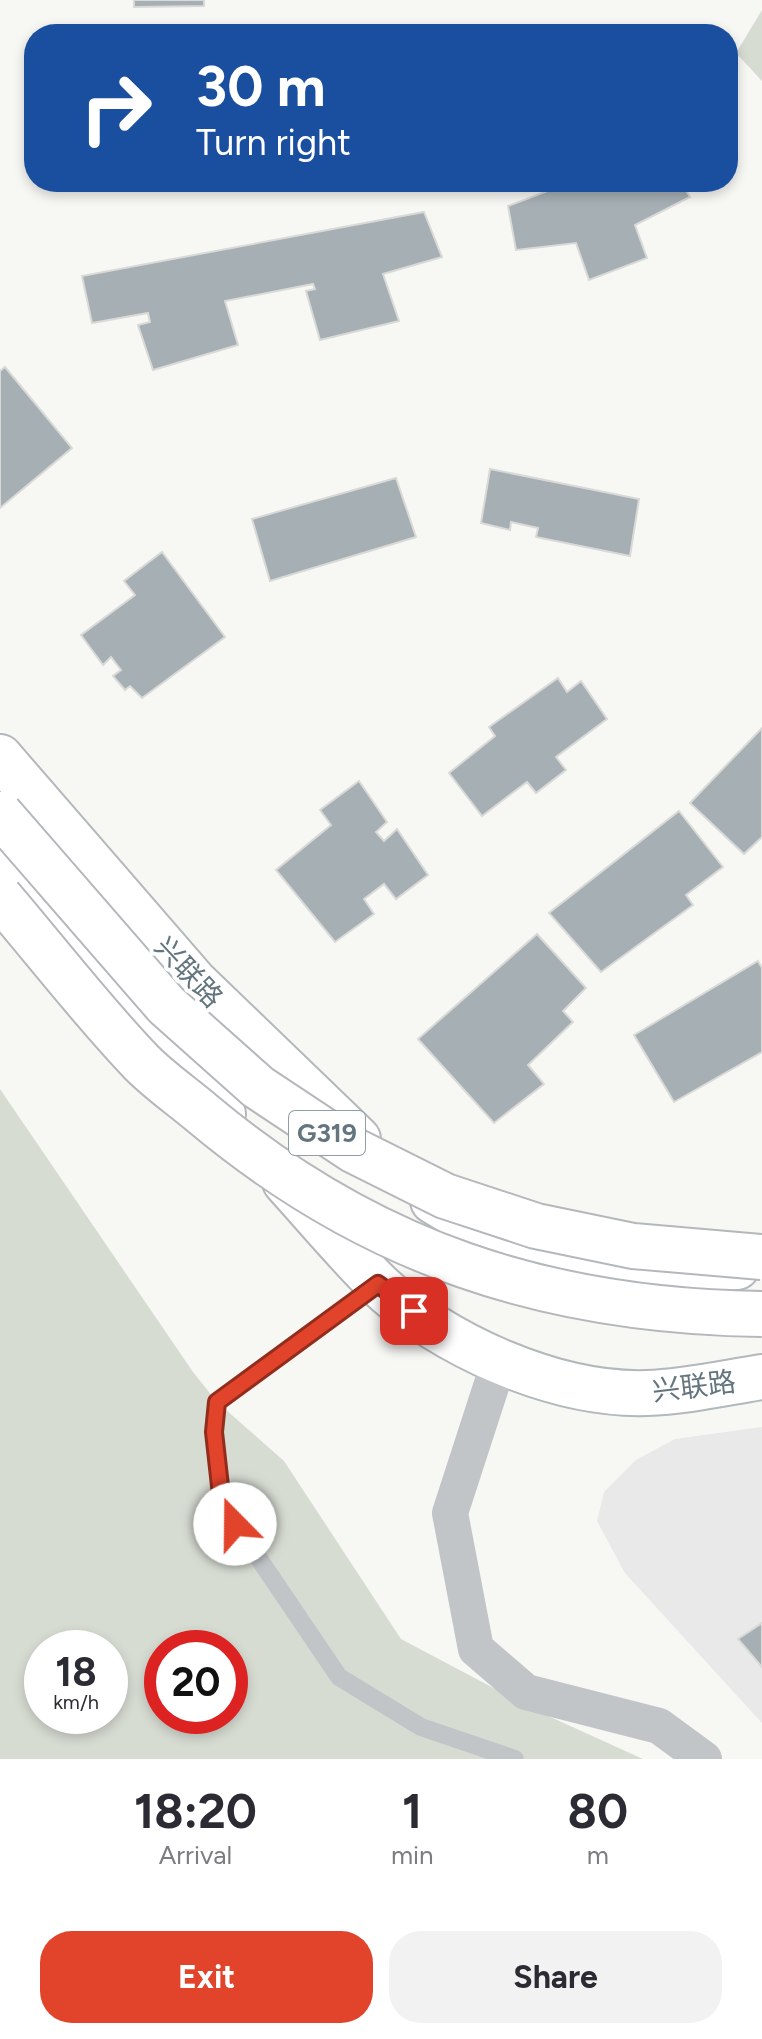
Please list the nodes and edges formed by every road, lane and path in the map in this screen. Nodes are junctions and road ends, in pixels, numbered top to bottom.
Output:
1 (0, 757) edge
2 (0, 814) edge
3 (0, 860) edge
4 (0, 897) edge
5 (762, 1258) edge
6 (378, 1284) junction
7 (762, 1314) edge
8 (499, 1362) junction
9 (762, 1377) edge
10 (515, 1759) edge
11 (704, 1759) edge

1 - 5 main road, 兴联路
2 - 5 main road, 兴联路 / G319, bridge
3 - 6 main road, 兴联路
4 - 7 main road, G319, bridge
6 - 8 main road, 兴联路
6 - 10 lane
8 - 9 main road, 兴联路
8 - 11 street

